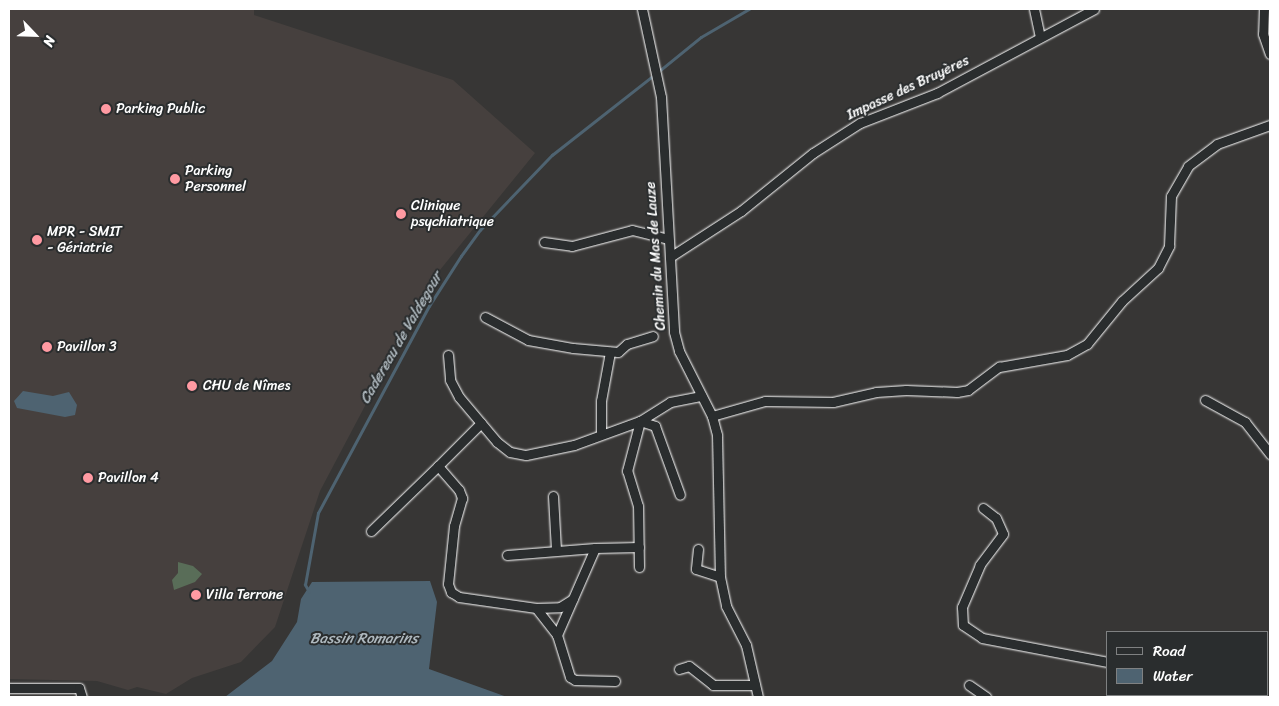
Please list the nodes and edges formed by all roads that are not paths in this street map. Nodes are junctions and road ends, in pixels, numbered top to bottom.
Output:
1 (642, 9) edge
2 (1034, 9) edge
3 (1094, 9) edge
4 (1264, 9) edge
5 (1040, 37) junction
6 (1270, 54) edge
7 (1270, 125) edge
8 (668, 239) junction
9 (544, 242) dead end
10 (670, 257) junction
11 (485, 318) dead end
12 (653, 336) dead end
13 (610, 352) junction
14 (448, 355) dead end
15 (702, 396) junction
16 (1205, 400) dead end
17 (712, 416) junction
18 (640, 421) junction
19 (481, 423) junction
20 (600, 433) junction
21 (1270, 454) edge
22 (438, 466) junction
23 (553, 496) dead end
24 (680, 496) dead end
25 (983, 508) dead end
26 (371, 532) dead end
27 (639, 547) junction
28 (595, 548) junction
29 (556, 549) junction
30 (698, 549) dead end
31 (507, 555) dead end
32 (639, 567) dead end
33 (720, 577) junction
34 (573, 599) junction
35 (536, 608) junction
36 (557, 635) junction
37 (1106, 662) edge
38 (679, 669) dead end
39 (615, 681) dead end
40 (755, 685) junction
41 (969, 685) dead end
42 (9, 688) edge
43 (82, 697) edge
44 (758, 697) edge
45 (986, 697) edge

1 - 8 street, Chemin du Mas de Lauze
2 - 5 street
3 - 5 street, Impasse des Bruyères
4 - 6 street
5 - 10 street, Impasse des Bruyères
7 - 17 street
8 - 9 street
8 - 10 street, Chemin du Mas de Lauze
10 - 15 street, Chemin du Mas de Lauze
11 - 13 street
12 - 13 street
13 - 20 street
14 - 19 street
15 - 17 street, Chemin du Mas de Lauze
15 - 18 street
16 - 21 street
17 - 33 street, Chemin du Mas de Lauze
18 - 20 street
18 - 24 street
18 - 27 street
19 - 20 street
19 - 22 street
22 - 26 street
22 - 35 street
23 - 29 street
25 - 37 street
27 - 28 street
27 - 32 street
28 - 29 street
28 - 34 street
29 - 31 street
30 - 33 street
33 - 40 street, Chemin du Mas de Lauze
34 - 35 street
34 - 36 street
35 - 36 street
36 - 39 street
38 - 40 street
40 - 44 street, Chemin du Mas de Lauze
41 - 45 street
42 - 43 street

